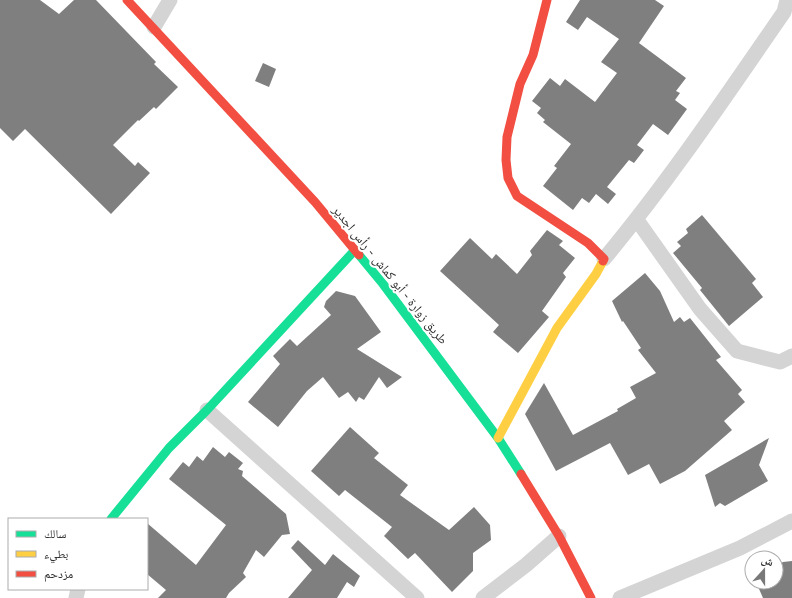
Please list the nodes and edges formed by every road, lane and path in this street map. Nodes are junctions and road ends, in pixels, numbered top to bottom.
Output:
1 (127, 0) edge
2 (170, 0) edge
3 (547, 0) edge
4 (787, 0) edge
5 (154, 27) junction
6 (637, 220) junction
7 (355, 250) junction
8 (604, 260) junction
9 (792, 356) edge
10 (207, 410) junction
11 (498, 438) junction
12 (112, 518) edge
13 (792, 521) edge
14 (559, 536) junction
15 (417, 598) edge
16 (483, 598) edge
17 (591, 598) edge
18 (620, 598) edge

1 - 5 street, طريق زوارة - أبو كماش - رأس اجدير
2 - 5 street
3 - 8 street
4 - 6 street
5 - 7 street, طريق زوارة - أبو كماش - رأس اجدير
6 - 8 street
6 - 9 street
7 - 10 street
7 - 11 street, طريق زوارة - أبو كماش - رأس اجدير
8 - 11 street
10 - 12 street
10 - 15 street
11 - 14 street, طريق زوارة - أبو كماش - رأس اجدير
13 - 18 street
14 - 16 street
14 - 17 street, طريق زوارة - أبو كماش - رأس اجدير

